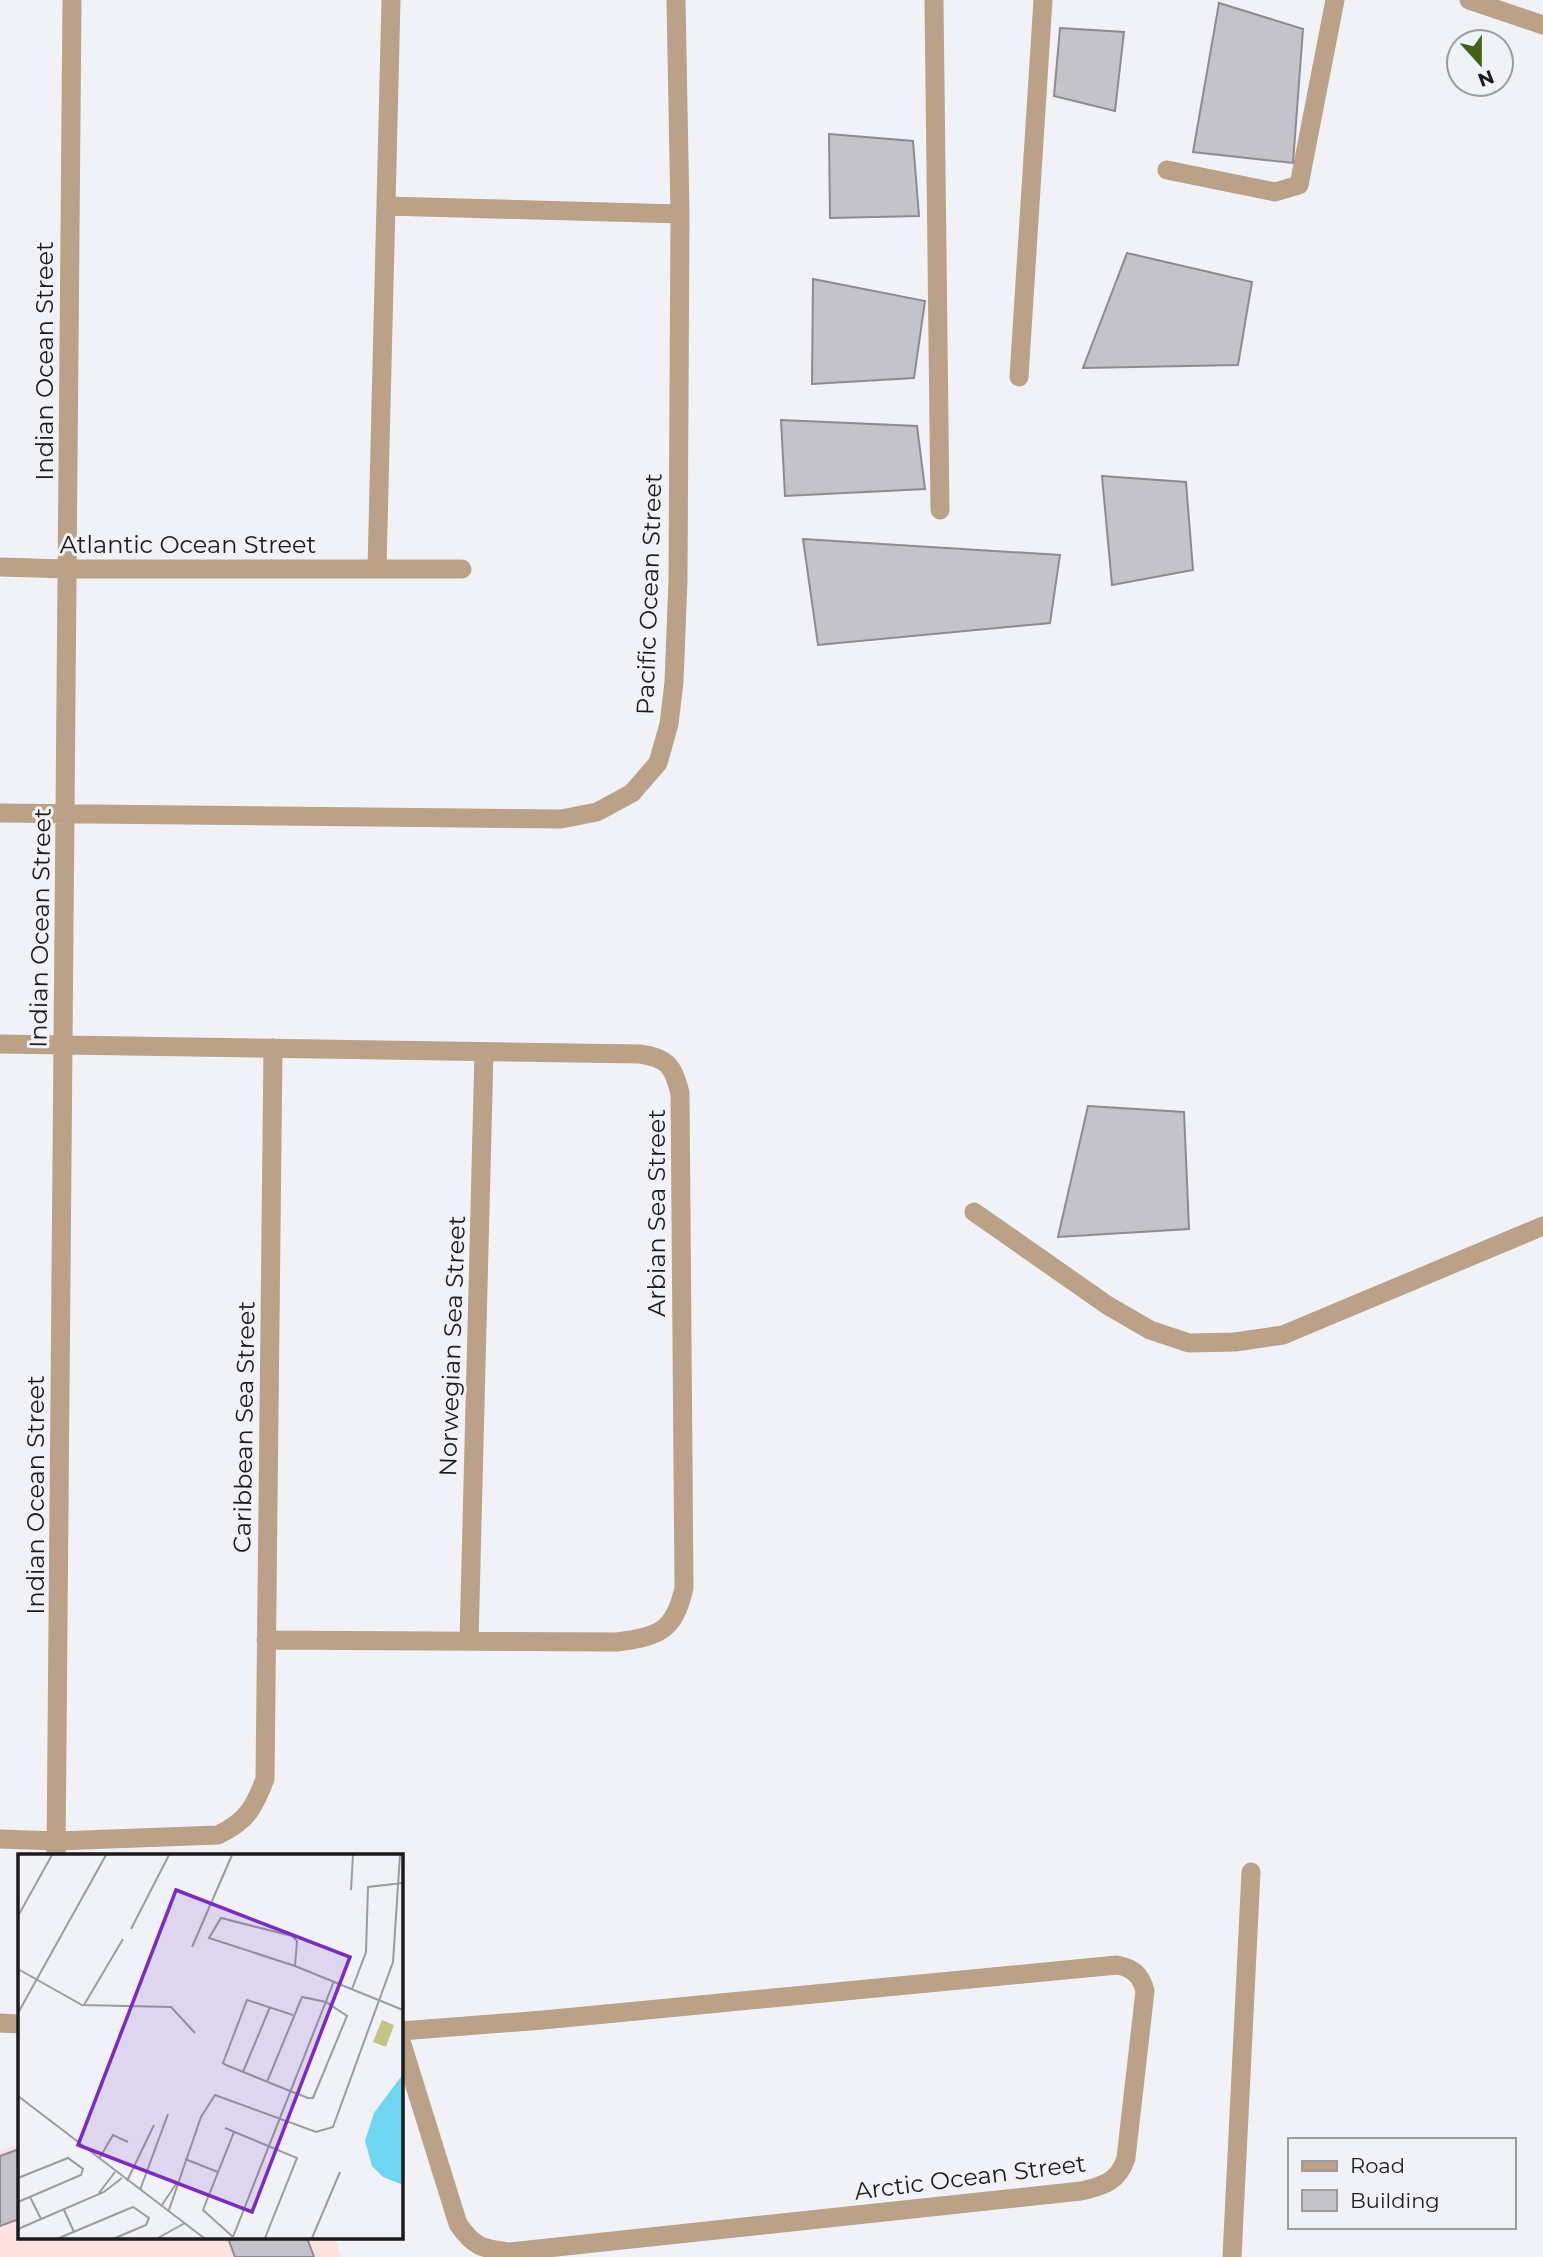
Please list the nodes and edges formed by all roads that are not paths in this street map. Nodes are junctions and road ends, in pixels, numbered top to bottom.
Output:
1 (72, 0) edge
2 (391, 0) edge
3 (676, 0) edge
4 (933, 0) edge
5 (1043, 0) edge
6 (1335, 0) edge
7 (1469, 0) edge
8 (1543, 25) edge
9 (1167, 170) dead end
10 (386, 206) junction
11 (680, 214) junction
12 (1018, 377) dead end
13 (940, 510) dead end
14 (0, 567) edge
15 (67, 569) junction
16 (376, 569) junction
17 (463, 569) dead end
18 (0, 813) edge
19 (65, 814) junction
20 (0, 1044) edge
21 (63, 1044) junction
22 (274, 1048) junction
23 (484, 1052) junction
24 (974, 1212) dead end
25 (1543, 1226) edge
26 (266, 1640) junction
27 (469, 1641) junction
28 (0, 1839) edge
29 (56, 1848) edge
30 (1251, 1871) dead end
31 (0, 2023) edge
32 (18, 2024) edge
33 (402, 2031) edge
34 (402, 2044) edge
35 (1232, 2257) edge

1 - 15 street, Indian Ocean Street
2 - 10 street
3 - 11 street, Pacific Ocean Street
4 - 13 street
5 - 12 street
6 - 9 street
7 - 8 street
10 - 11 street
10 - 16 street
11 - 19 street, Pacific Ocean Street
14 - 15 street, Atlantic Ocean Street
15 - 16 street, Atlantic Ocean Street
15 - 19 street, Indian Ocean Street
16 - 17 street, Atlantic Ocean Street
18 - 19 street, Pacific Ocean Street
19 - 21 street, Indian Ocean Street
20 - 21 street, Arbian Sea Street
21 - 22 street, Arbian Sea Street
21 - 29 street, Indian Ocean Street
22 - 23 street, Arbian Sea Street
22 - 26 street, Caribbean Sea Street
23 - 27 street, Norwegian Sea Street
23 - 27 street, Arbian Sea Street
24 - 25 street
26 - 27 street, Arbian Sea Street
26 - 29 street, Caribbean Sea Street
28 - 29 street
30 - 35 street
31 - 32 street
33 - 34 street, Arctic Ocean Street

